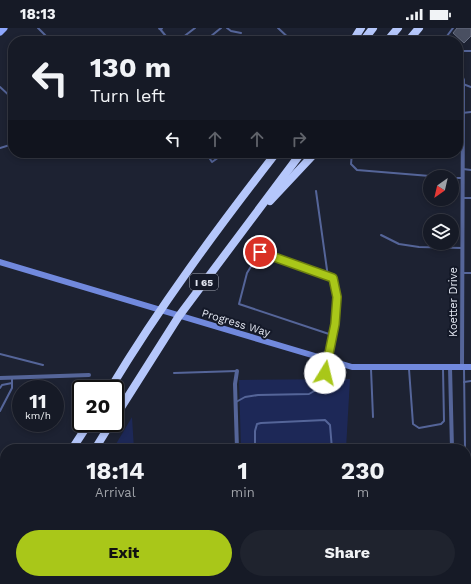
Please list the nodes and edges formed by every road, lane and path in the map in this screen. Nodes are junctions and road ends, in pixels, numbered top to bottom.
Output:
1 (4, 28) edge
2 (38, 28) edge
3 (160, 28) edge
4 (195, 28) edge
5 (221, 28) edge
6 (227, 28) edge
7 (278, 28) edge
8 (373, 28) edge
9 (398, 28) edge
10 (419, 28) edge
11 (0, 32) edge
12 (240, 33) dead end
13 (46, 36) edge
14 (166, 36) edge
15 (185, 36) edge
16 (211, 36) edge
17 (287, 36) edge
18 (367, 36) edge
19 (391, 36) edge
20 (412, 36) edge
21 (463, 84) edge
22 (0, 87) edge
23 (471, 87) edge
24 (8, 94) edge
25 (209, 158) edge
26 (218, 158) edge
27 (272, 158) edge
28 (297, 158) edge
29 (310, 158) edge
30 (352, 158) edge
31 (461, 158) edge
32 (462, 169) junction
33 (471, 170) edge
34 (423, 175) edge
35 (462, 178) joint
36 (316, 191) dead end
37 (462, 198) junction
38 (471, 198) edge
39 (381, 235) dead end
40 (233, 242) junction
41 (462, 248) junction
42 (0, 262) edge
43 (462, 273) junction
44 (471, 273) edge
45 (328, 277) junction
46 (332, 335) junction
47 (0, 354) edge
48 (326, 360) junction
49 (43, 365) dead end
50 (447, 367) junction
51 (463, 367) junction
52 (471, 367) edge
53 (371, 368) junction
54 (409, 368) junction
55 (237, 371) joint
56 (174, 373) dead end
57 (89, 375) dead end
58 (12, 377) joint
59 (0, 378) edge
60 (116, 380) edge
61 (471, 381) edge
62 (464, 382) junction
63 (12, 383) edge
64 (0, 388) edge
65 (12, 388) edge
66 (236, 402) junction
67 (124, 403) edge
68 (0, 411) edge
69 (373, 417) dead end
70 (83, 432) edge
71 (105, 432) edge
72 (75, 444) edge
73 (98, 444) edge
74 (237, 444) edge
75 (255, 444) edge
76 (332, 444) edge
77 (452, 444) edge
78 (465, 444) edge

1 - 11 main road
2 - 13 lane
3 - 14 lane
4 - 15 lane
5 - 16 lane
6 - 12 lane
7 - 17 lane
8 - 18 highway
9 - 19 highway
10 - 20 highway
21 - 23 lane
22 - 24 lane
25 - 26 lane
27 - 60 highway, I 65
28 - 40 highway, I 65
29 - 40 highway
30 - 34 lane
31 - 32 street, Koetter Drive
32 - 33 lane
32 - 35 street, Koetter Drive
35 - 37 street, Koetter Drive
36 - 45 lane
37 - 38 lane
37 - 41 street, Koetter Drive
39 - 41 lane
40 - 67 highway, I 65
41 - 43 street, Koetter Drive
42 - 48 street, Progress Way
43 - 44 lane
43 - 51 street, Koetter Drive
45 - 46 lane
45 - 46 lane
46 - 48 lane
47 - 49 lane
48 - 53 street, Progress Way
48 - 66 lane
50 - 51 street, Progress Way
50 - 54 street, Progress Way
50 - 54 lane
50 - 77 street
51 - 52 street, Progress Way
51 - 62 lane
53 - 54 street, Progress Way
53 - 69 lane
55 - 56 lane
55 - 66 street
57 - 58 street
58 - 59 street
61 - 62 lane
62 - 78 lane
63 - 64 lane
65 - 68 lane
66 - 74 street
70 - 72 highway
71 - 73 highway
75 - 76 lane

